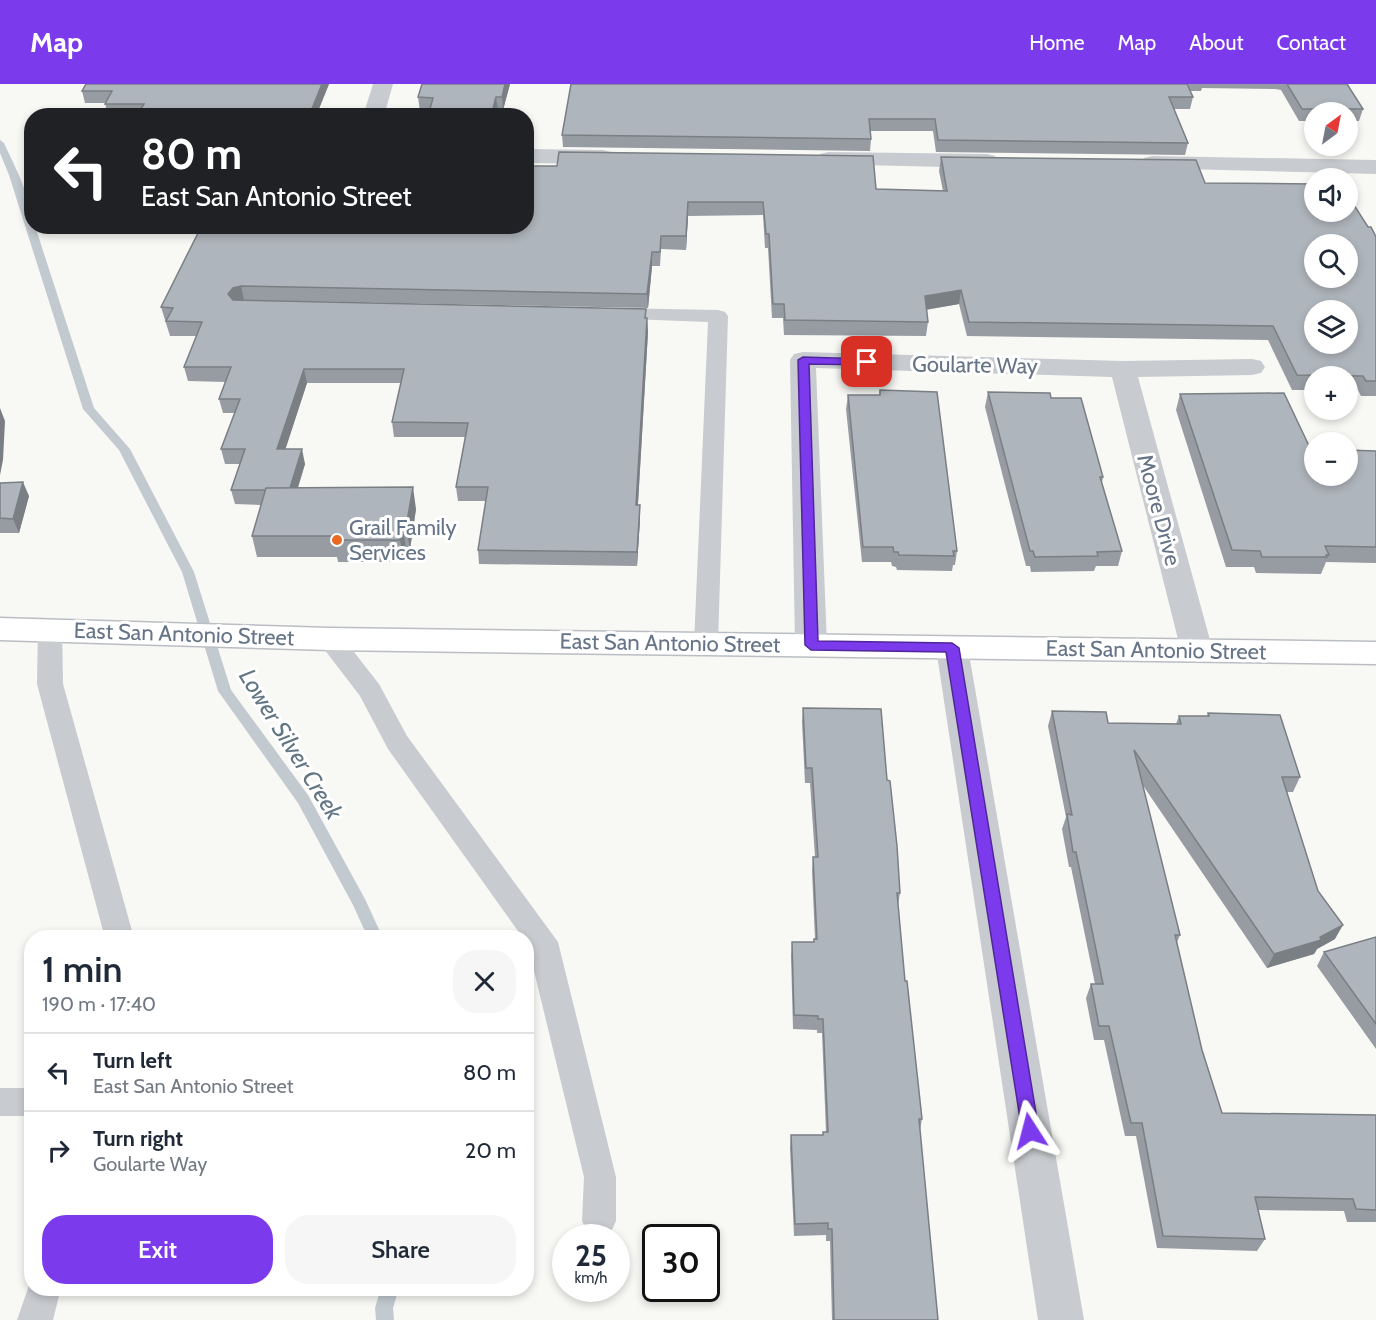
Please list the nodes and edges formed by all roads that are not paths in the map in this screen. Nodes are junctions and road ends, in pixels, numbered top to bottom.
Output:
1 (383, 84) edge
2 (376, 108) edge
3 (534, 156) edge
4 (621, 157) edge
5 (811, 159) edge
6 (1012, 162) edge
7 (1131, 163) edge
8 (1376, 167) edge
9 (595, 314) edge
10 (1252, 367) dead end
11 (1123, 369) junction
12 (0, 629) edge
13 (50, 630) junction
14 (330, 639) junction
15 (706, 644) junction
16 (811, 645) junction
17 (952, 648) junction
18 (1197, 651) junction
19 (1376, 653) edge
20 (118, 930) edge
21 (0, 1102) edge
22 (24, 1102) edge
23 (599, 1221) dead end
24 (42, 1296) edge
25 (34, 1320) edge
26 (1063, 1320) edge

1 - 2 street
3 - 4 street
5 - 6 street
7 - 8 street
9 - 15 lane
10 - 11 street, Goularte Way
11 - 16 street, Goularte Way
11 - 18 street, Moore Drive
12 - 13 main road, East San Antonio Street
13 - 14 main road, East San Antonio Street
13 - 20 lane
14 - 15 main road, East San Antonio Street
14 - 23 lane
15 - 16 main road, East San Antonio Street
16 - 17 main road, East San Antonio Street
17 - 18 main road, East San Antonio Street
17 - 26 street
18 - 19 main road, East San Antonio Street
21 - 22 lane
24 - 25 lane

